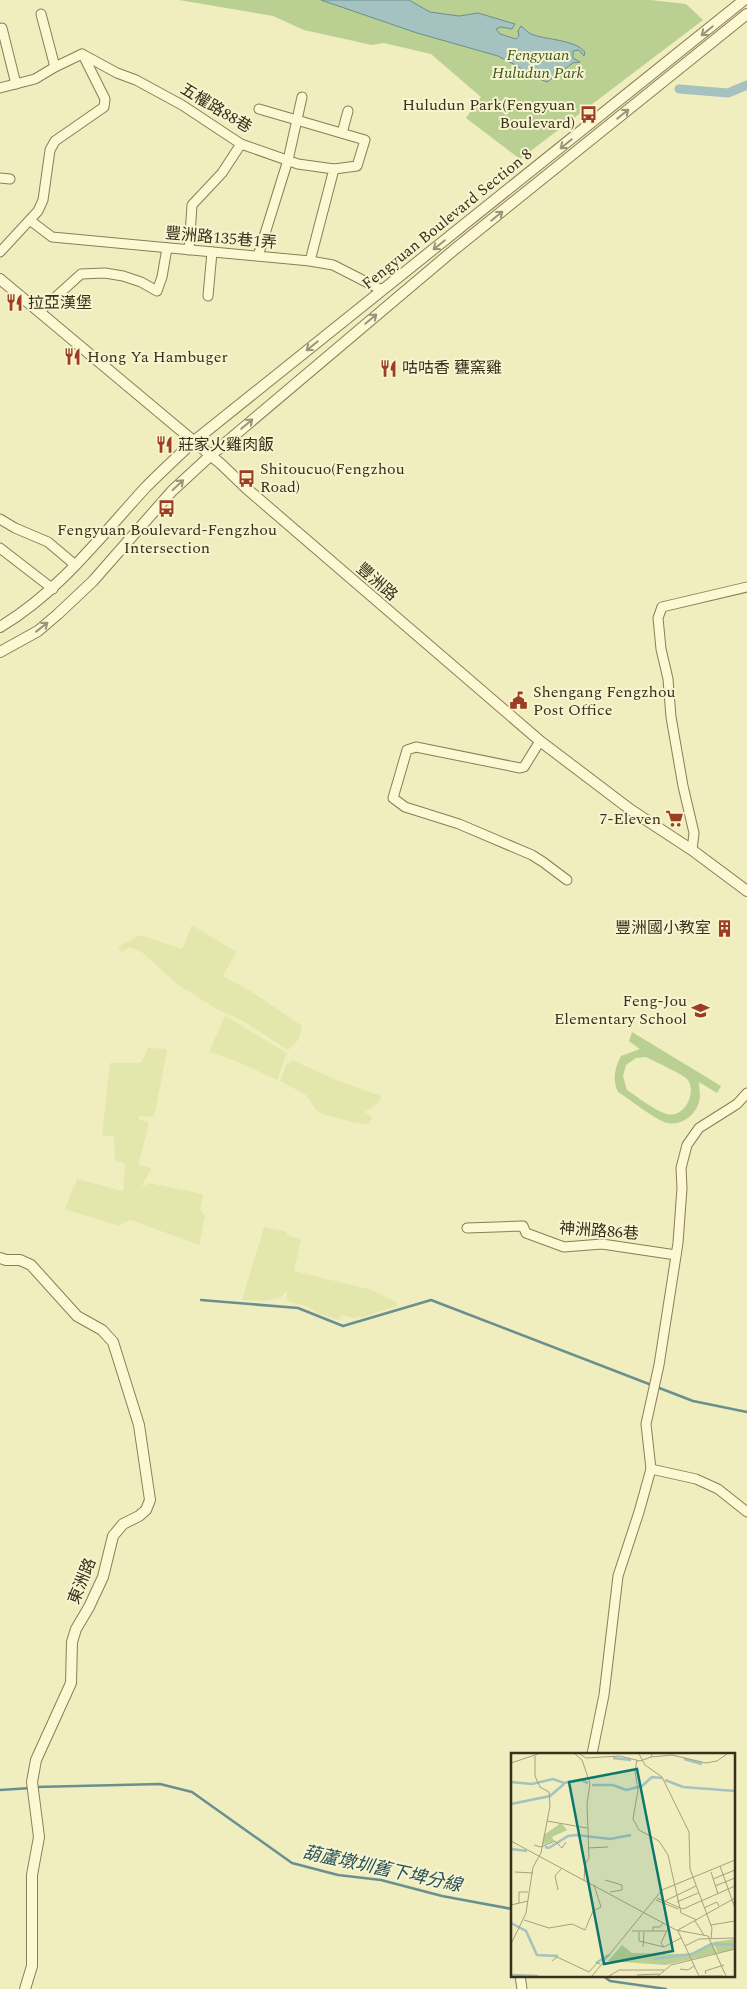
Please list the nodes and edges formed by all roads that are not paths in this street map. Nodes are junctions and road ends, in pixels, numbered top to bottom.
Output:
1 (744, 0) edge
2 (41, 14) dead end
3 (747, 14) edge
4 (2, 28) dead end
5 (82, 54) junction
6 (55, 67) junction
7 (16, 84) junction
8 (0, 88) edge
9 (302, 97) dead end
10 (259, 109) dead end
11 (348, 111) dead end
12 (298, 120) junction
13 (342, 133) junction
14 (241, 144) junction
15 (288, 160) junction
16 (334, 169) junction
17 (0, 178) edge
18 (10, 179) dead end
19 (31, 221) junction
20 (167, 248) junction
21 (188, 250) junction
22 (0, 252) edge
23 (212, 252) junction
24 (258, 256) junction
25 (310, 261) junction
26 (0, 279) edge
27 (382, 290) junction
28 (208, 296) dead end
29 (39, 312) junction
30 (193, 442) junction
31 (210, 456) junction
32 (0, 519) edge
33 (0, 548) edge
34 (74, 564) junction
35 (747, 587) edge
36 (53, 589) junction
37 (0, 627) edge
38 (0, 652) edge
39 (540, 741) junction
40 (692, 850) junction
41 (567, 880) dead end
42 (747, 892) edge
43 (747, 1093) edge
44 (467, 1228) dead end
45 (676, 1255) junction
46 (0, 1258) edge
47 (651, 1469) junction
48 (747, 1512) edge
49 (592, 1753) edge
50 (520, 1976) edge
51 (25, 1989) edge
52 (522, 1989) edge

1 -> 27 street, Fengyuan Boulevard Section 8
2 - 6 street
31 -> 3 street, Fengyuan Boulevard Section 8
4 - 7 street
5 - 6 street
5 - 14 street, 五權路88巷
5 - 19 street
6 - 7 street
7 - 8 street
9 - 12 street
10 - 12 street
11 - 13 street
12 - 13 street
12 - 15 street
13 - 16 street, 五權路88巷
14 - 15 street, 五權路88巷
14 - 21 street
15 - 16 street, 五權路88巷
15 - 24 street
16 - 25 street
17 - 18 street
19 - 20 street, 豐洲路135巷1弄
19 - 22 street
20 - 21 street, 豐洲路135巷1弄
20 - 29 street
21 - 23 street, 豐洲路135巷1弄
23 - 24 street, 豐洲路135巷1弄
23 - 28 street
24 - 25 street, 豐洲路135巷1弄
25 - 27 street, 豐洲路135巷1弄
26 - 29 street, 豐洲路
27 -> 30 street, Fengyuan Boulevard Section 8
29 - 30 street, 豐洲路
30 - 31 street, 豐洲路
30 - 34 street, Fengyuan Boulevard Section 8
38 -> 31 street, Fengyuan Boulevard Section 8
31 - 39 street, 豐洲路
32 - 34 street
33 - 36 street
34 - 36 street, Fengyuan Boulevard Section 8
35 - 40 street
36 - 37 street, Fengyuan Boulevard Section 8
39 - 40 street, 豐洲路
39 - 41 street
40 - 42 street, 豐洲路
43 - 45 street
44 - 45 street, 神洲路86巷
45 - 47 street
46 - 51 street, 東洲路
47 - 48 street
47 - 49 street
50 - 52 street

